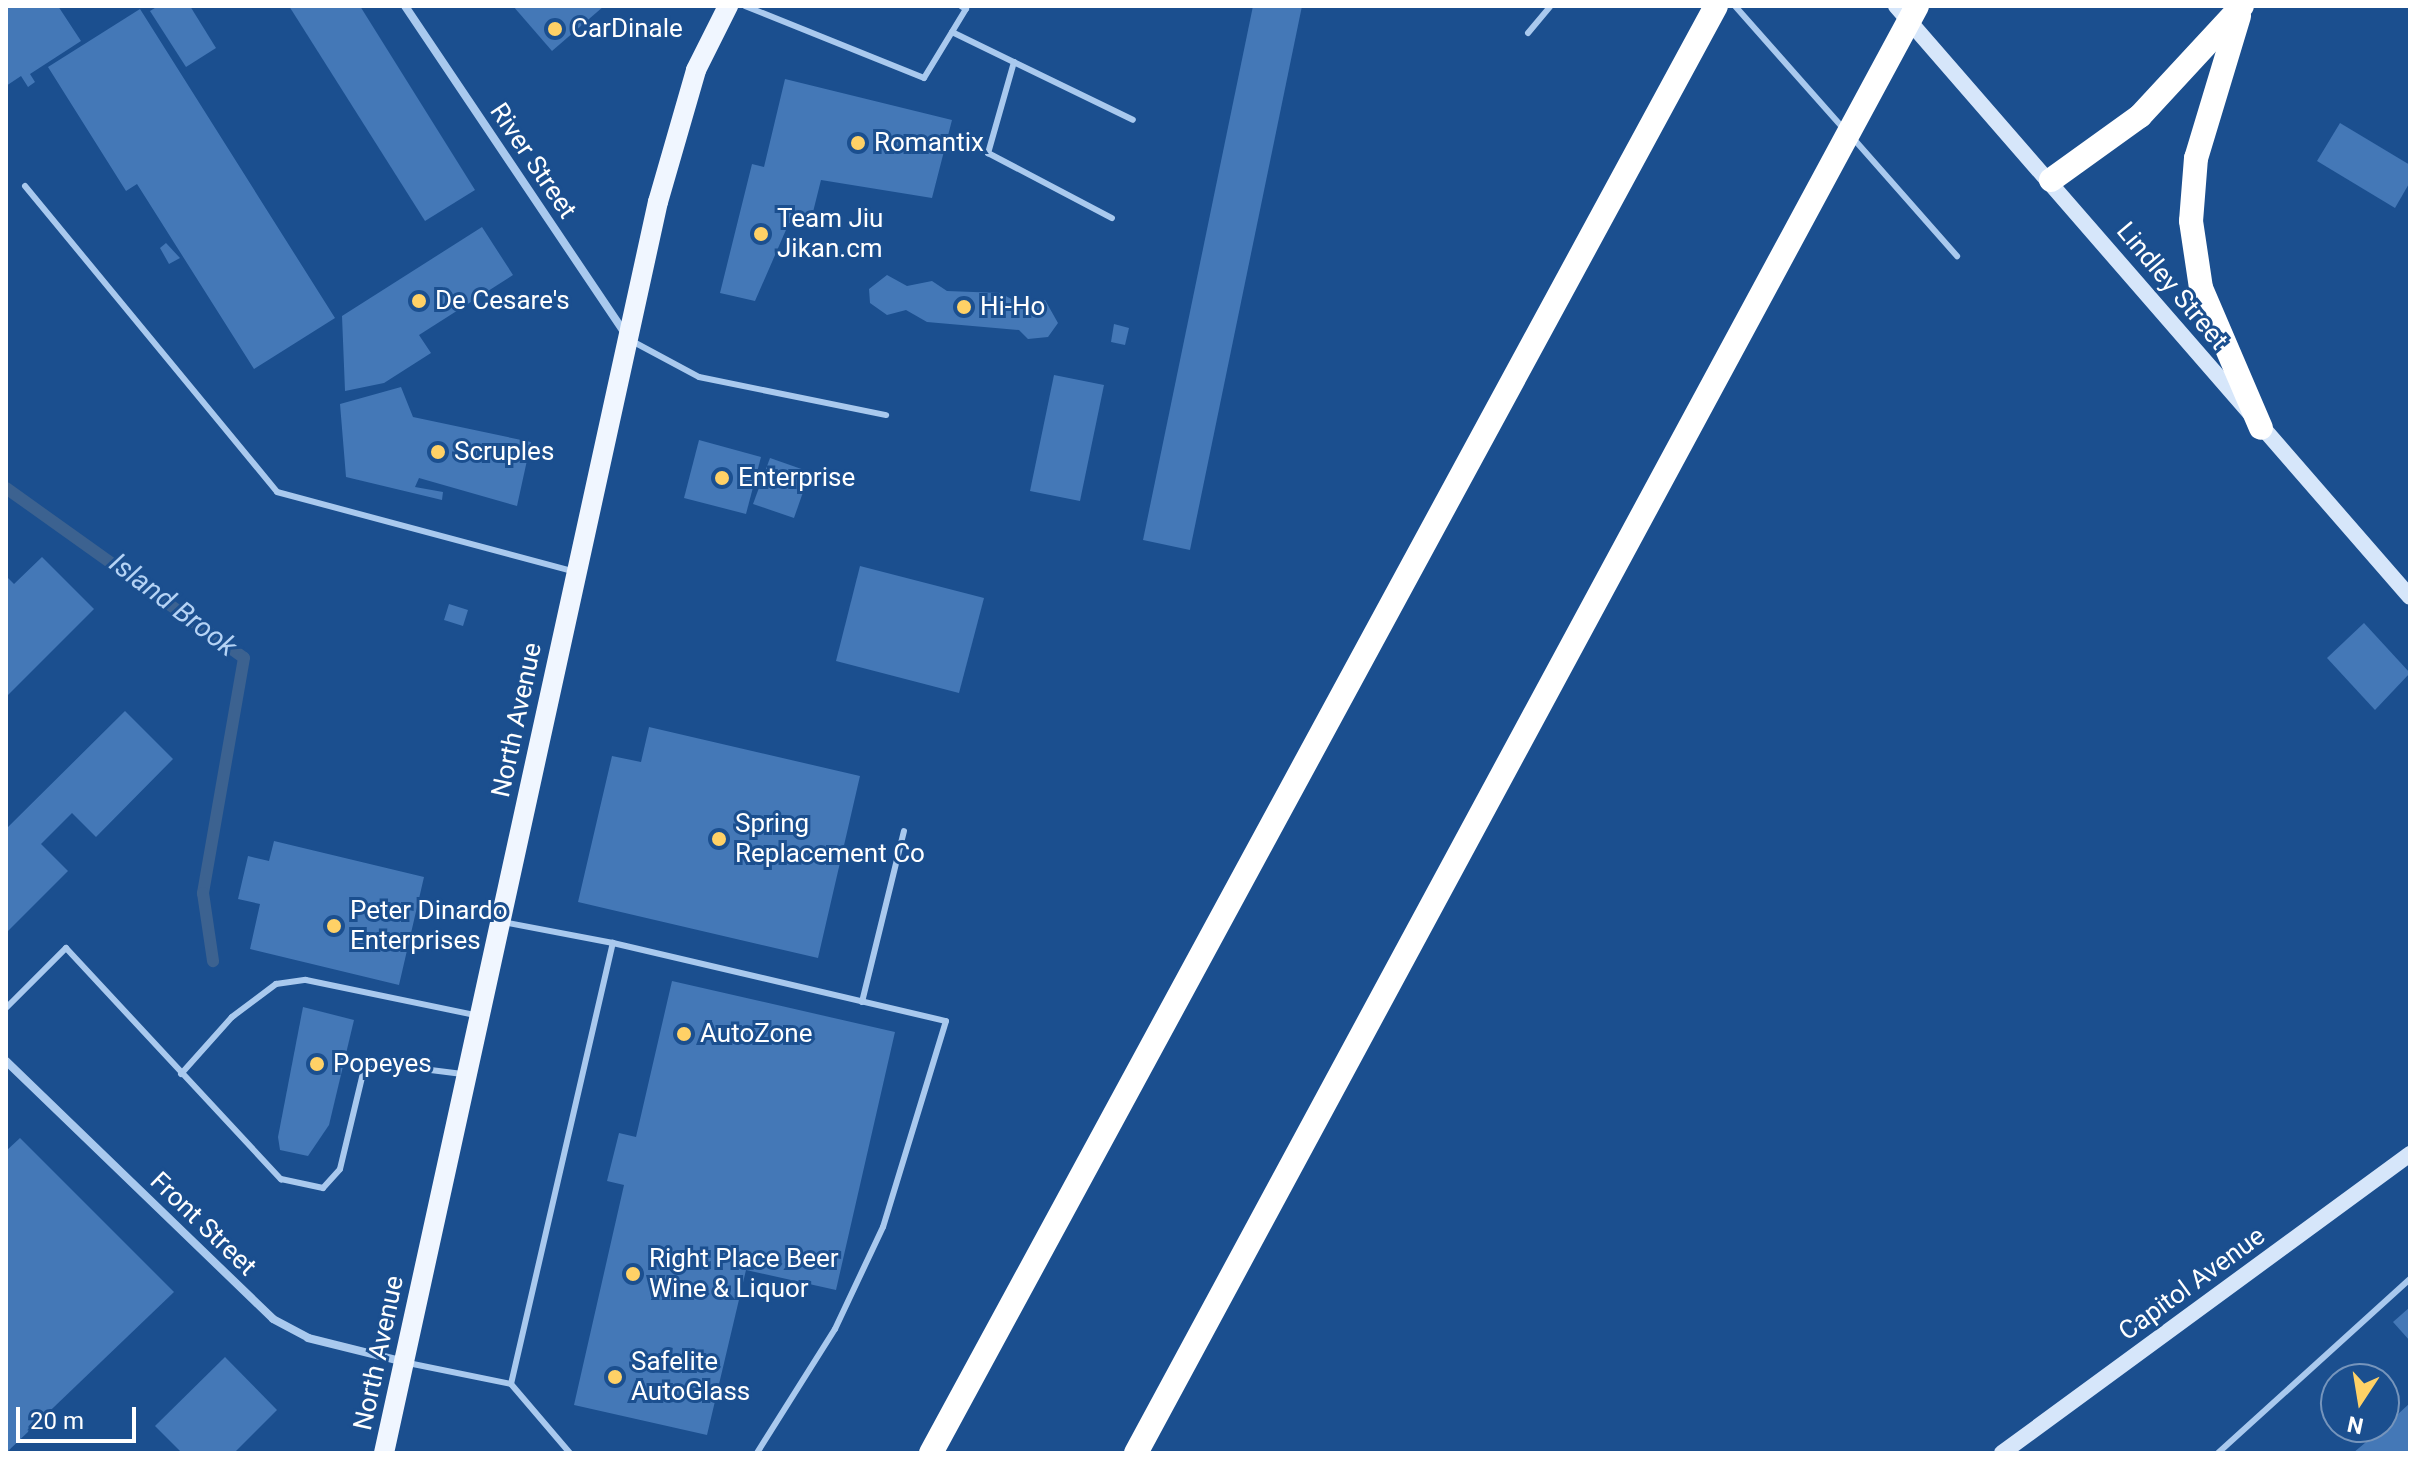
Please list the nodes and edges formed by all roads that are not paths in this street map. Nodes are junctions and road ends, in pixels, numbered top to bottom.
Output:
1 (405, 6) edge
2 (728, 6) edge
3 (745, 6) edge
4 (961, 6) edge
5 (1551, 6) edge
6 (1716, 6) edge
7 (1735, 6) edge
8 (1896, 6) edge
9 (1917, 6) edge
10 (2241, 11) edge
11 (952, 32) junction
12 (1528, 33) dead end
13 (1014, 62) junction
14 (1133, 120) dead end
15 (2051, 180) junction
16 (25, 186) dead end
17 (1112, 218) dead end
18 (1957, 256) dead end
19 (627, 338) junction
20 (886, 415) dead end
21 (2261, 428) junction
22 (576, 572) junction
23 (2410, 597) edge
24 (904, 831) dead end
25 (500, 921) junction
26 (613, 943) junction
27 (862, 1002) junction
28 (6, 1008) edge
29 (479, 1016) junction
30 (6, 1061) edge
31 (181, 1074) junction
32 (466, 1075) junction
33 (2410, 1154) edge
34 (2410, 1279) edge
35 (404, 1362) junction
36 (511, 1384) junction
37 (384, 1453) edge
38 (570, 1453) edge
39 (757, 1453) edge
40 (931, 1453) edge
41 (1136, 1453) edge
42 (2002, 1453) edge
43 (2218, 1453) edge

1 - 19 street, River Street
2 - 19 main road, North Avenue
3 - 11 lane
4 - 11 lane
5 - 12 lane
6 - 40 highway
7 - 18 lane
8 - 15 main road, Lindley Street
9 - 41 highway
10 - 15 highway
10 - 21 highway
11 - 13 lane
13 - 14 lane
13 - 17 lane
15 - 21 main road, Lindley Street
16 - 22 lane
19 - 20 lane
19 - 22 main road, North Avenue
21 - 23 main road, Lindley Street
22 - 25 main road, North Avenue
24 - 27 lane
25 - 26 lane
25 - 29 main road, North Avenue
26 - 27 lane
26 - 36 lane
27 - 39 lane
28 - 31 lane
29 - 31 lane
29 - 32 main road, North Avenue
30 - 35 street, Front Street
31 - 32 lane
32 - 35 main road, North Avenue
33 - 42 main road, Capitol Avenue
34 - 43 lane
35 - 36 lane
35 - 37 main road, North Avenue
36 - 38 lane

